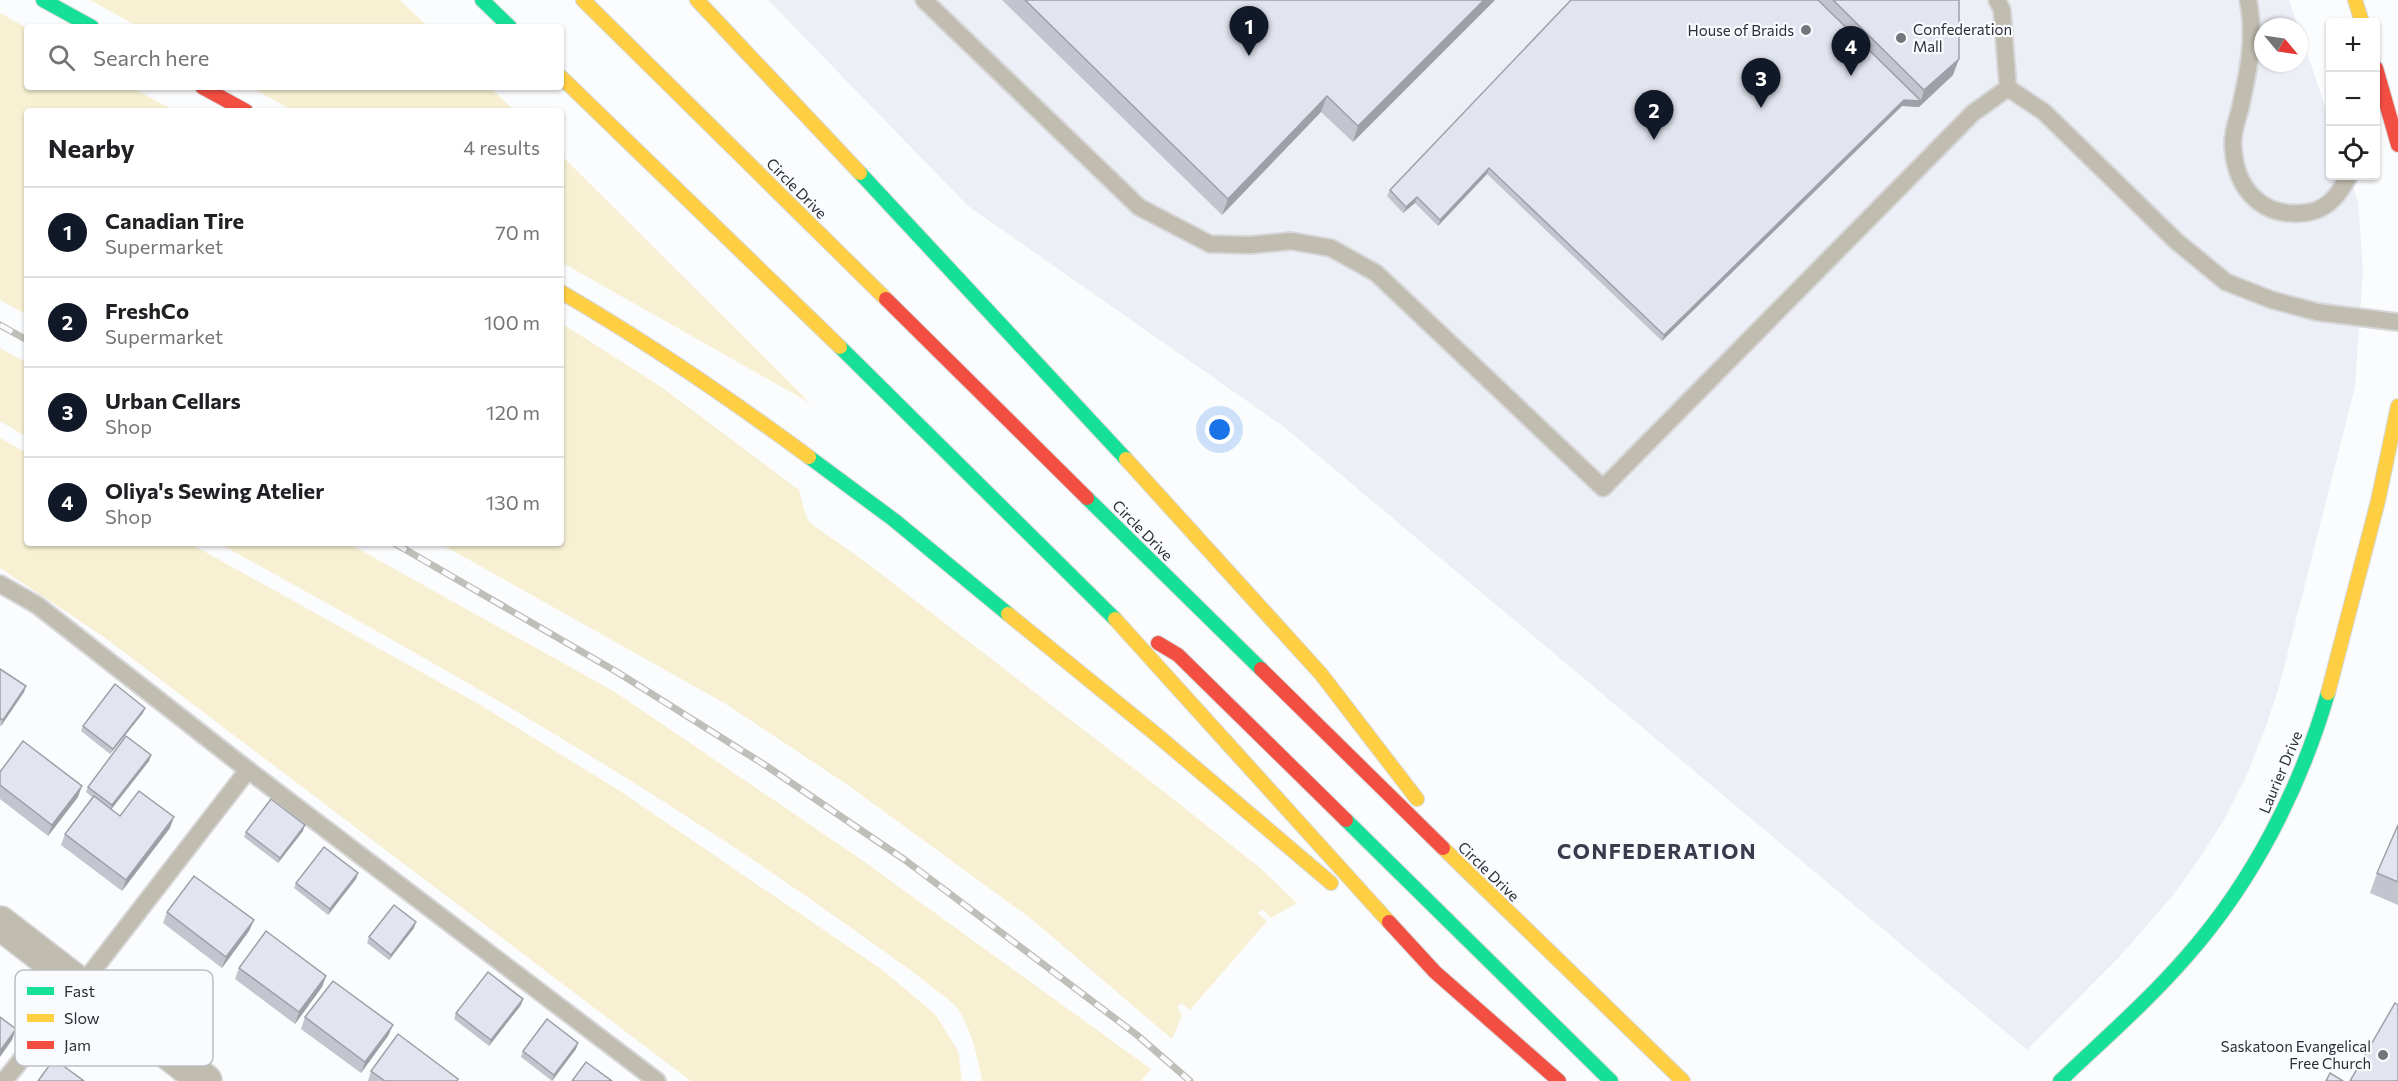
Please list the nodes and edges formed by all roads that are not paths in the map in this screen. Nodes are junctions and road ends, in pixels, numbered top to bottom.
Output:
1 (43, 0) edge
2 (482, 0) edge
3 (583, 0) edge
4 (697, 0) edge
5 (924, 0) edge
6 (1997, 0) edge
7 (2248, 0) edge
8 (2355, 0) edge
9 (2361, 18) edge
10 (87, 24) edge
11 (507, 24) edge
12 (2377, 72) edge
13 (564, 80) edge
14 (2008, 88) junction
15 (208, 90) edge
16 (240, 108) edge
17 (2398, 145) edge
18 (2347, 180) edge
19 (564, 294) edge
20 (2398, 322) edge
21 (2398, 405) edge
22 (0, 584) edge
23 (1112, 615) junction
24 (248, 770) junction
25 (1494, 898) junction
26 (0, 923) edge
27 (60, 970) edge
28 (93, 970) edge
29 (1435, 972) junction
30 (16, 1066) edge
31 (186, 1066) edge
32 (4, 1081) edge
33 (206, 1081) edge
34 (657, 1081) edge
35 (1559, 1081) edge
36 (1611, 1081) edge
37 (1683, 1081) edge
38 (2060, 1081) edge

1 - 10 main road
2 - 11 main road
3 - 25 main road, Circle Drive
4 - 25 main road
5 - 14 lane
6 - 14 lane
7 - 18 lane
8 - 9 main road
12 - 17 main road
13 - 23 main road
14 - 20 lane
15 - 16 main road
19 - 29 main road
21 - 38 main road, Laurier Drive
22 - 24 lane
23 - 29 main road
23 - 36 main road
24 - 28 lane
24 - 34 lane
25 - 37 main road, Circle Drive
26 - 27 street
29 - 35 main road
30 - 32 lane
31 - 33 street

